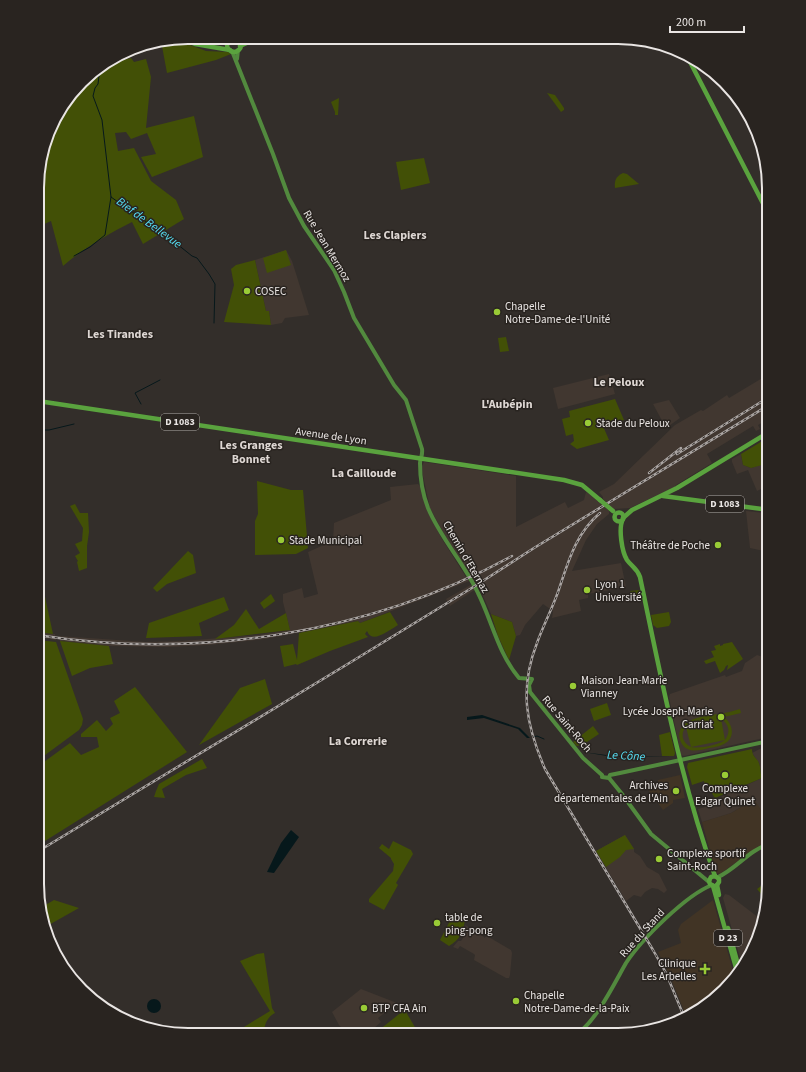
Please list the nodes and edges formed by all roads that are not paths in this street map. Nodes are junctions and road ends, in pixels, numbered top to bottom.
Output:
1 (195, 44) edge
2 (225, 44) edge
3 (228, 44) edge
4 (245, 44) edge
5 (239, 46) junction
6 (217, 47) junction
7 (231, 50) junction
8 (237, 60) junction
9 (691, 64) edge
10 (762, 201) edge
11 (44, 402) edge
12 (762, 436) edge
13 (422, 458) junction
14 (676, 489) junction
15 (670, 492) junction
16 (661, 496) junction
17 (679, 496) junction
18 (762, 509) edge
19 (632, 510) junction
20 (616, 513) junction
21 (623, 519) junction
22 (616, 521) junction
23 (620, 534) junction
24 (524, 679) junction
25 (529, 685) junction
26 (762, 742) edge
27 (680, 760) junction
28 (609, 777) junction
29 (762, 847) edge
30 (713, 881) junction
31 (738, 964) edge
32 (736, 967) edge
33 (584, 1028) edge

1 - 6 main road
2 - 6 main road
3 - 7 main road
4 - 5 main road
5 - 7 main road
5 - 8 street, Rue Jean Mermoz
6 - 7 main road
7 - 8 street, Rue Jean Mermoz
8 - 13 street, Rue Jean Mermoz
9 - 10 main road
11 - 13 main road, Avenue de Lyon / D 1083
12 - 14 main road
13 - 20 main road, Avenue de Lyon / D 1083, bridge
13 - 24 street, Chemin d'Eternaz
14 - 15 main road
14 - 17 main road
15 - 16 main road, D 1083
15 - 17 main road, D 1083
16 - 17 main road, D 1083
16 - 19 main road, D 1083
17 - 18 main road, D 1083
19 - 20 main road, D 1083
19 - 21 main road
20 - 21 main road
20 - 22 main road
21 - 22 main road
21 - 23 main road
22 - 23 main road
23 - 27 main road
24 - 25 street, Chemin d'Eternaz
24 - 25 street
25 - 28 street, Rue Saint-Roch
26 - 27 street
27 - 28 street
27 - 30 main road
28 - 30 street
29 - 30 street, Rue du Stand
30 - 31 main road, D 23
30 - 32 main road, D 23
30 - 33 street, Rue du Stand

